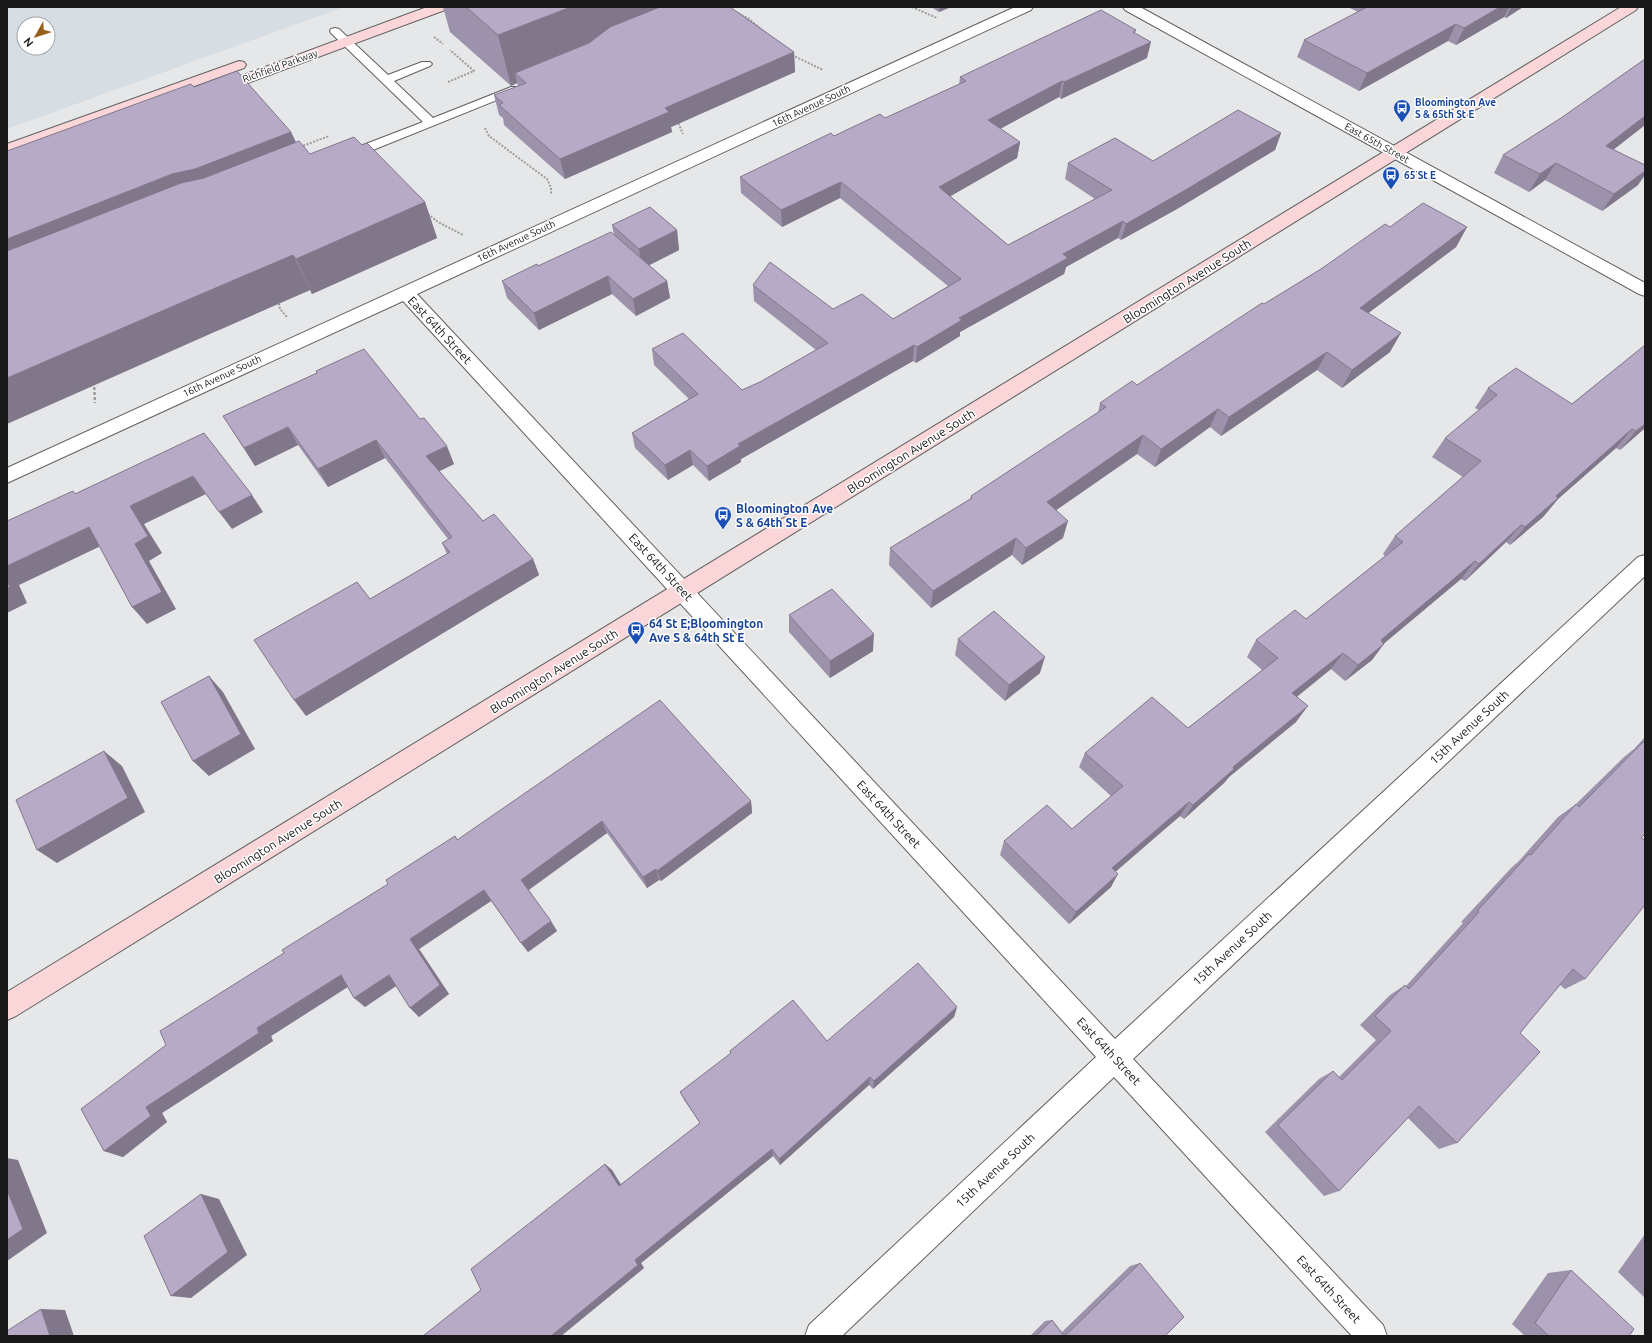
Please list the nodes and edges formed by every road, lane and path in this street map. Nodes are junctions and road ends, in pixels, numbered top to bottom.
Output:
1 (400, 7) edge
2 (440, 7) edge
3 (726, 7) edge
4 (912, 7) edge
5 (1026, 7) edge
6 (1130, 7) edge
7 (1631, 7) edge
8 (942, 20) dead end
9 (335, 31) junction
10 (320, 36) dead end
11 (429, 37) dead end
12 (771, 38) edge
13 (346, 42) junction
14 (791, 54) edge
15 (254, 60) dead end
16 (426, 64) dead end
17 (824, 71) dead end
18 (386, 80) junction
19 (452, 80) dead end
20 (523, 86) edge
21 (206, 93) edge
22 (674, 117) edge
23 (431, 123) junction
24 (482, 124) dead end
25 (335, 134) dead end
26 (684, 138) dead end
27 (298, 148) edge
28 (7, 149) edge
29 (1396, 153) junction
30 (341, 159) edge
31 (552, 198) dead end
32 (426, 211) dead end
33 (467, 236) dead end
34 (1645, 290) edge
35 (405, 292) junction
36 (277, 298) dead end
37 (287, 317) dead end
38 (94, 377) dead end
39 (95, 403) dead end
40 (7, 476) edge
41 (1645, 563) edge
42 (683, 591) junction
43 (7, 1007) edge
44 (1115, 1057) junction
45 (820, 1336) edge
46 (1372, 1336) edge

1 - 9 street, Richfield Parkway
2 - 13 street, Richfield Parkway
3 - 12 path
4 - 8 path
5 - 35 street, 16th Avenue South
6 - 29 street, East 65th Street
7 - 29 street, Bloomington Avenue South
9 - 10 street, Richfield Parkway
9 - 13 lane
11 - 19 path
13 - 18 lane
13 - 21 street, Richfield Parkway
14 - 17 path
15 - 28 street, Richfield Parkway
16 - 18 lane
18 - 23 lane
20 - 23 lane
22 - 26 path
23 - 30 lane
24 - 31 path
25 - 27 path
29 - 34 street, East 65th Street
29 - 42 street, Bloomington Avenue South
32 - 33 path
35 - 40 street, 16th Avenue South
35 - 42 street, East 64th Street
36 - 37 path
38 - 39 path
41 - 44 street, 15th Avenue South
42 - 43 street, Bloomington Avenue South
42 - 44 street, East 64th Street
44 - 45 street, 15th Avenue South
44 - 46 street, East 64th Street

